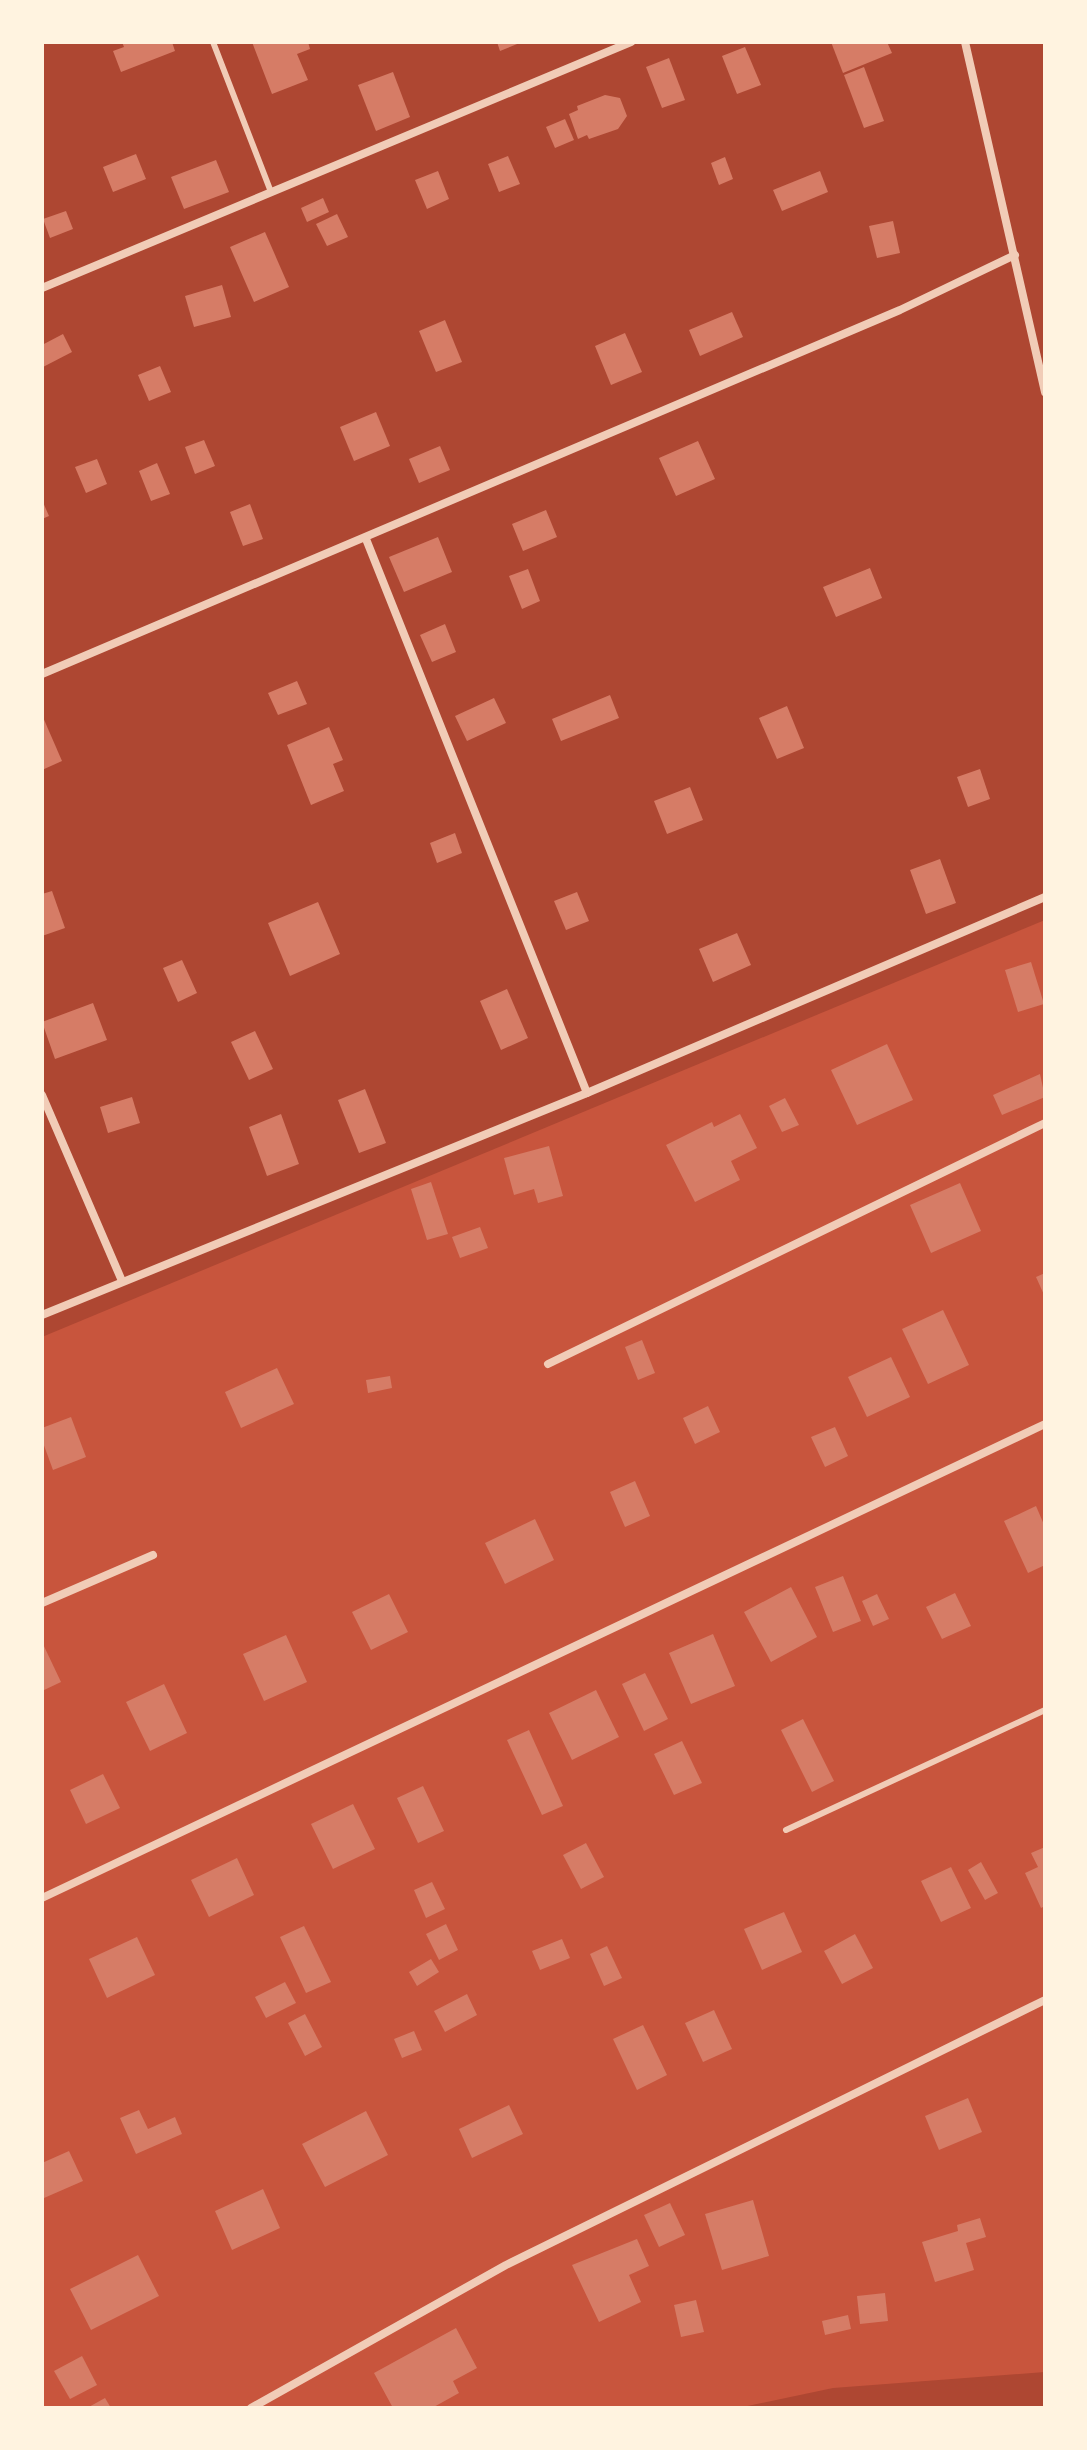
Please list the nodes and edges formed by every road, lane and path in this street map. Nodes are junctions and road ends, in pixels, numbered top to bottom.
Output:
1 (213, 42) edge
2 (631, 42) edge
3 (965, 42) edge
4 (617, 45) edge
5 (271, 192) junction
6 (1015, 255) junction
7 (42, 288) edge
8 (1045, 392) edge
9 (366, 539) junction
10 (42, 674) edge
11 (1045, 897) edge
12 (587, 1093) junction
13 (42, 1095) edge
14 (1045, 1123) edge
15 (122, 1281) junction
16 (42, 1315) edge
17 (548, 1364) dead end
18 (1045, 1424) edge
19 (153, 1555) dead end
20 (42, 1603) edge
21 (1045, 1710) edge
22 (786, 1830) dead end
23 (42, 1898) edge
24 (1045, 2001) edge
25 (251, 2408) edge

1 - 5 lane
2 - 4 street
3 - 6 street
4 - 5 street
5 - 7 street
6 - 8 street
6 - 9 street
9 - 10 street
9 - 12 street
11 - 12 street
12 - 15 street
13 - 15 street
14 - 17 street
15 - 16 street
18 - 23 street
19 - 20 street
21 - 22 lane
24 - 25 street

